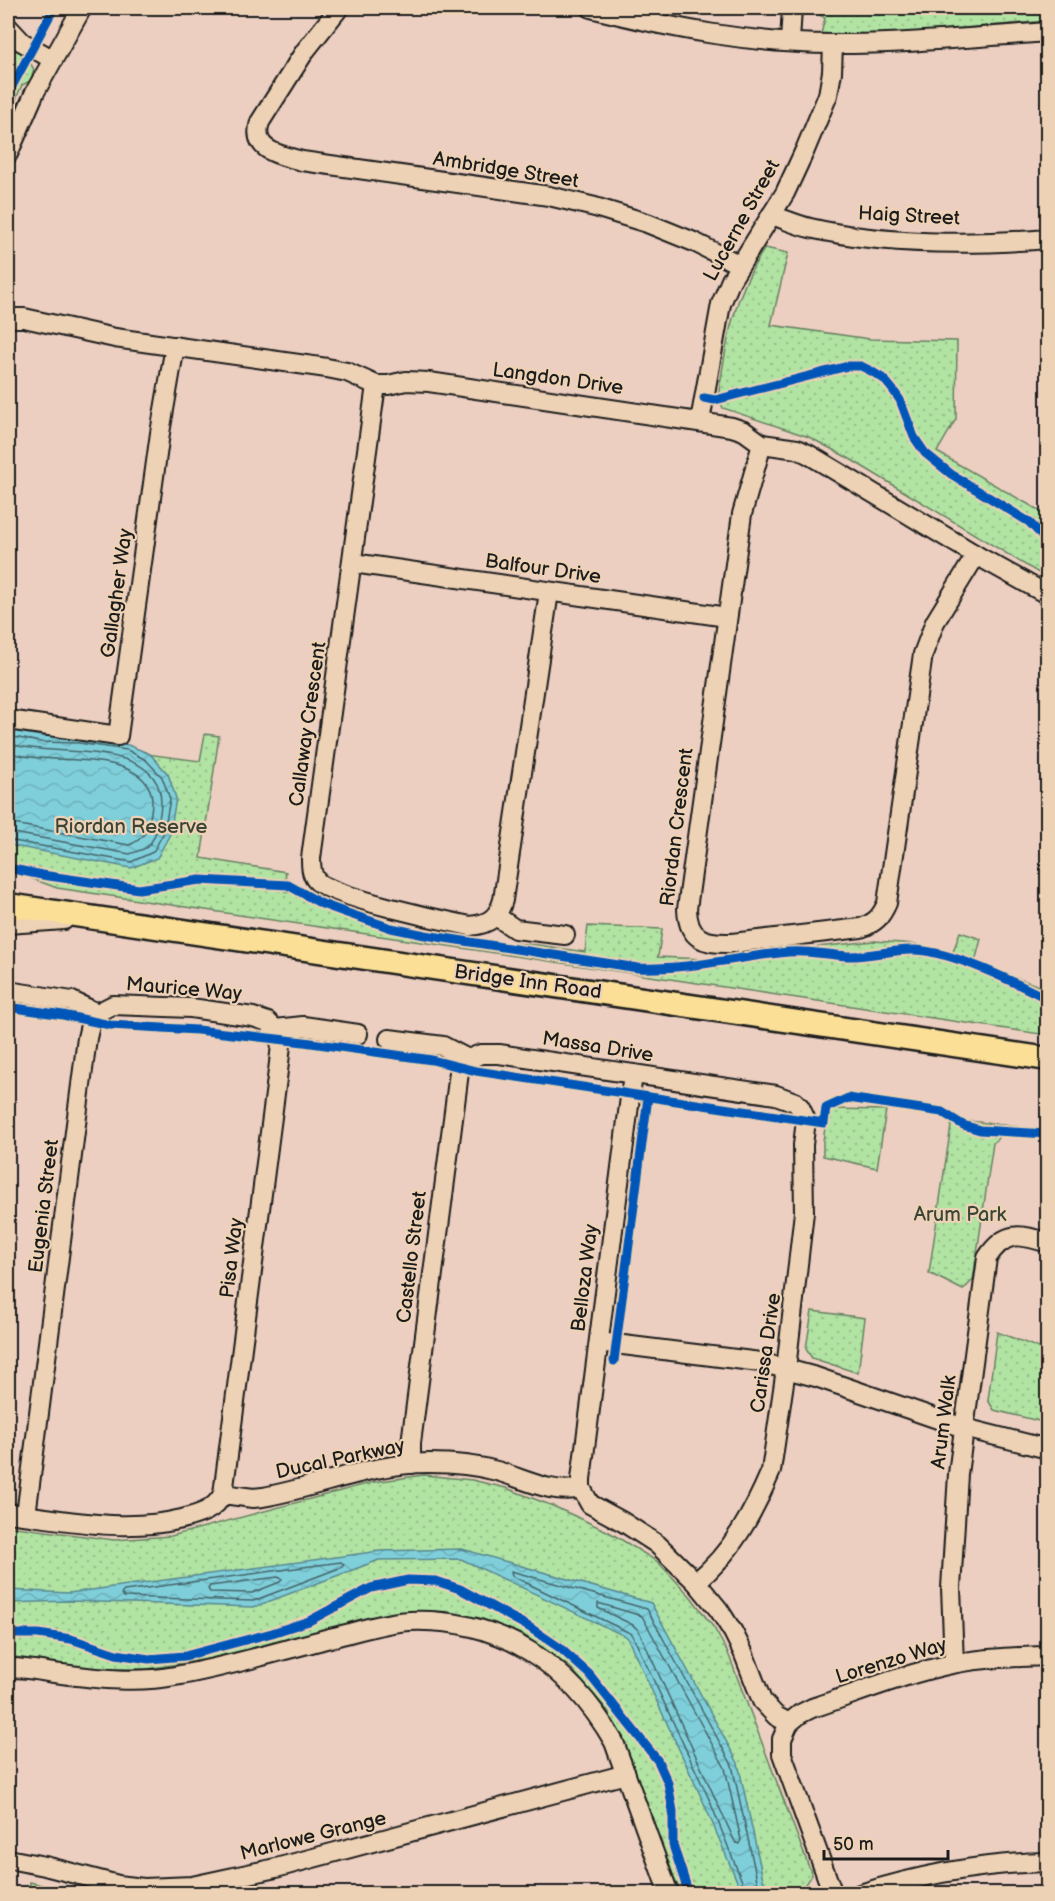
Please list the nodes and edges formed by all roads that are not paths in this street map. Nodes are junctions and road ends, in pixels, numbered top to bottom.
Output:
1 (82, 8) edge
2 (339, 8) edge
3 (591, 8) edge
4 (792, 8) edge
5 (8, 27) edge
6 (1047, 32) edge
7 (790, 41) junction
8 (832, 44) junction
9 (52, 59) junction
10 (8, 154) edge
11 (771, 215) junction
12 (1047, 239) edge
13 (740, 265) junction
14 (8, 308) edge
15 (16, 318) edge
16 (174, 346) junction
17 (376, 386) junction
18 (700, 421) junction
19 (762, 444) junction
20 (976, 555) junction
21 (353, 563) junction
22 (549, 592) junction
23 (1047, 595) edge
24 (727, 617) junction
25 (8, 720) edge
26 (8, 905) edge
27 (495, 916) junction
28 (90, 918) junction
29 (8, 924) edge
30 (565, 935) dead end
31 (8, 991) edge
32 (97, 1012) junction
33 (275, 1029) junction
34 (358, 1034) dead end
35 (389, 1039) dead end
36 (468, 1059) junction
37 (1047, 1059) edge
38 (633, 1074) junction
39 (800, 1107) joint
40 (1047, 1243) edge
41 (599, 1342) junction
42 (786, 1369) junction
43 (964, 1428) junction
44 (1047, 1449) edge
45 (411, 1464) junction
46 (581, 1488) junction
47 (223, 1494) junction
48 (16, 1514) edge
49 (696, 1582) junction
50 (1047, 1656) edge
51 (954, 1663) junction
52 (8, 1668) edge
53 (789, 1723) junction
54 (626, 1774) junction
55 (8, 1858) edge
56 (1047, 1862) edge
57 (669, 1893) edge
58 (833, 1893) edge
59 (860, 1893) edge

1 - 9 street
2 - 13 street, Ambridge Street
3 - 7 street
4 - 7 street
5 - 9 street
6 - 8 street
7 - 8 street
8 - 11 street, Lucerne Street
9 - 10 street
11 - 12 street, Haig Street
11 - 13 street, Lucerne Street
13 - 18 street, Lucerne Street
14 - 15 street
15 - 16 street
16 - 17 street
16 - 25 street, Gallagher Way
17 - 18 street, Langdon Drive
17 - 21 street, Callaway Crescent
18 - 19 street, Langdon Drive
19 - 20 street, Langdon Drive
19 - 24 street, Riordan Crescent
20 - 23 street, Langdon Drive
20 - 24 street, Riordan Crescent
21 - 22 street, Balfour Drive
21 - 27 street, Callaway Crescent
22 - 24 street, Balfour Drive
22 - 27 street
26 - 28 main road, Bridge Inn Road
27 - 30 street
28 - 29 street
28 - 37 main road, Bridge Inn Road
31 - 32 street
32 - 33 street, Maurice Way
32 - 48 street, Eugenia Street
33 - 34 street
33 - 47 street, Pisa Way
35 - 36 street
36 - 38 street, Massa Drive
36 - 45 street, Castello Street
38 - 39 street, Massa Drive
38 - 41 street, Belloza Way
39 - 42 street, Carissa Drive
40 - 43 street, Arum Walk
41 - 42 street
41 - 46 street, Belloza Way
42 - 43 street
42 - 49 street, Carissa Drive
43 - 44 street
43 - 51 street, Arum Walk
45 - 46 street, Ducal Parkway
45 - 47 street, Ducal Parkway
46 - 49 street
47 - 48 street
49 - 53 street
50 - 51 street, Lorenzo Way
51 - 53 street, Lorenzo Way
52 - 54 street
53 - 58 street
54 - 55 street, Marlowe Grange
54 - 57 street
56 - 59 street

